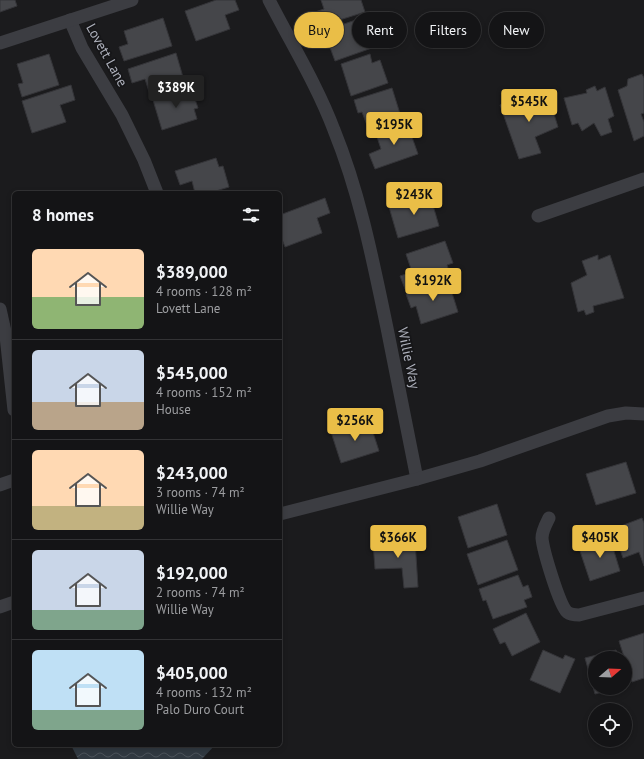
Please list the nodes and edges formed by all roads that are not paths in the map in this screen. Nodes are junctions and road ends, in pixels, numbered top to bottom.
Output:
1 (132, 0) edge
2 (269, 0) edge
3 (70, 20) junction
4 (0, 43) edge
5 (644, 179) edge
6 (156, 191) edge
7 (538, 216) dead end
8 (0, 309) edge
9 (12, 392) edge
10 (644, 414) edge
11 (417, 479) junction
12 (12, 481) edge
13 (0, 485) edge
14 (282, 513) edge
15 (549, 518) dead end
16 (644, 598) edge
17 (12, 603) edge
18 (0, 607) edge

1 - 3 street
2 - 11 street, Willie Way
3 - 4 street
3 - 6 street, Lovett Lane
5 - 7 street
8 - 9 street
10 - 11 street
11 - 14 street
12 - 13 street
15 - 16 street
17 - 18 street

